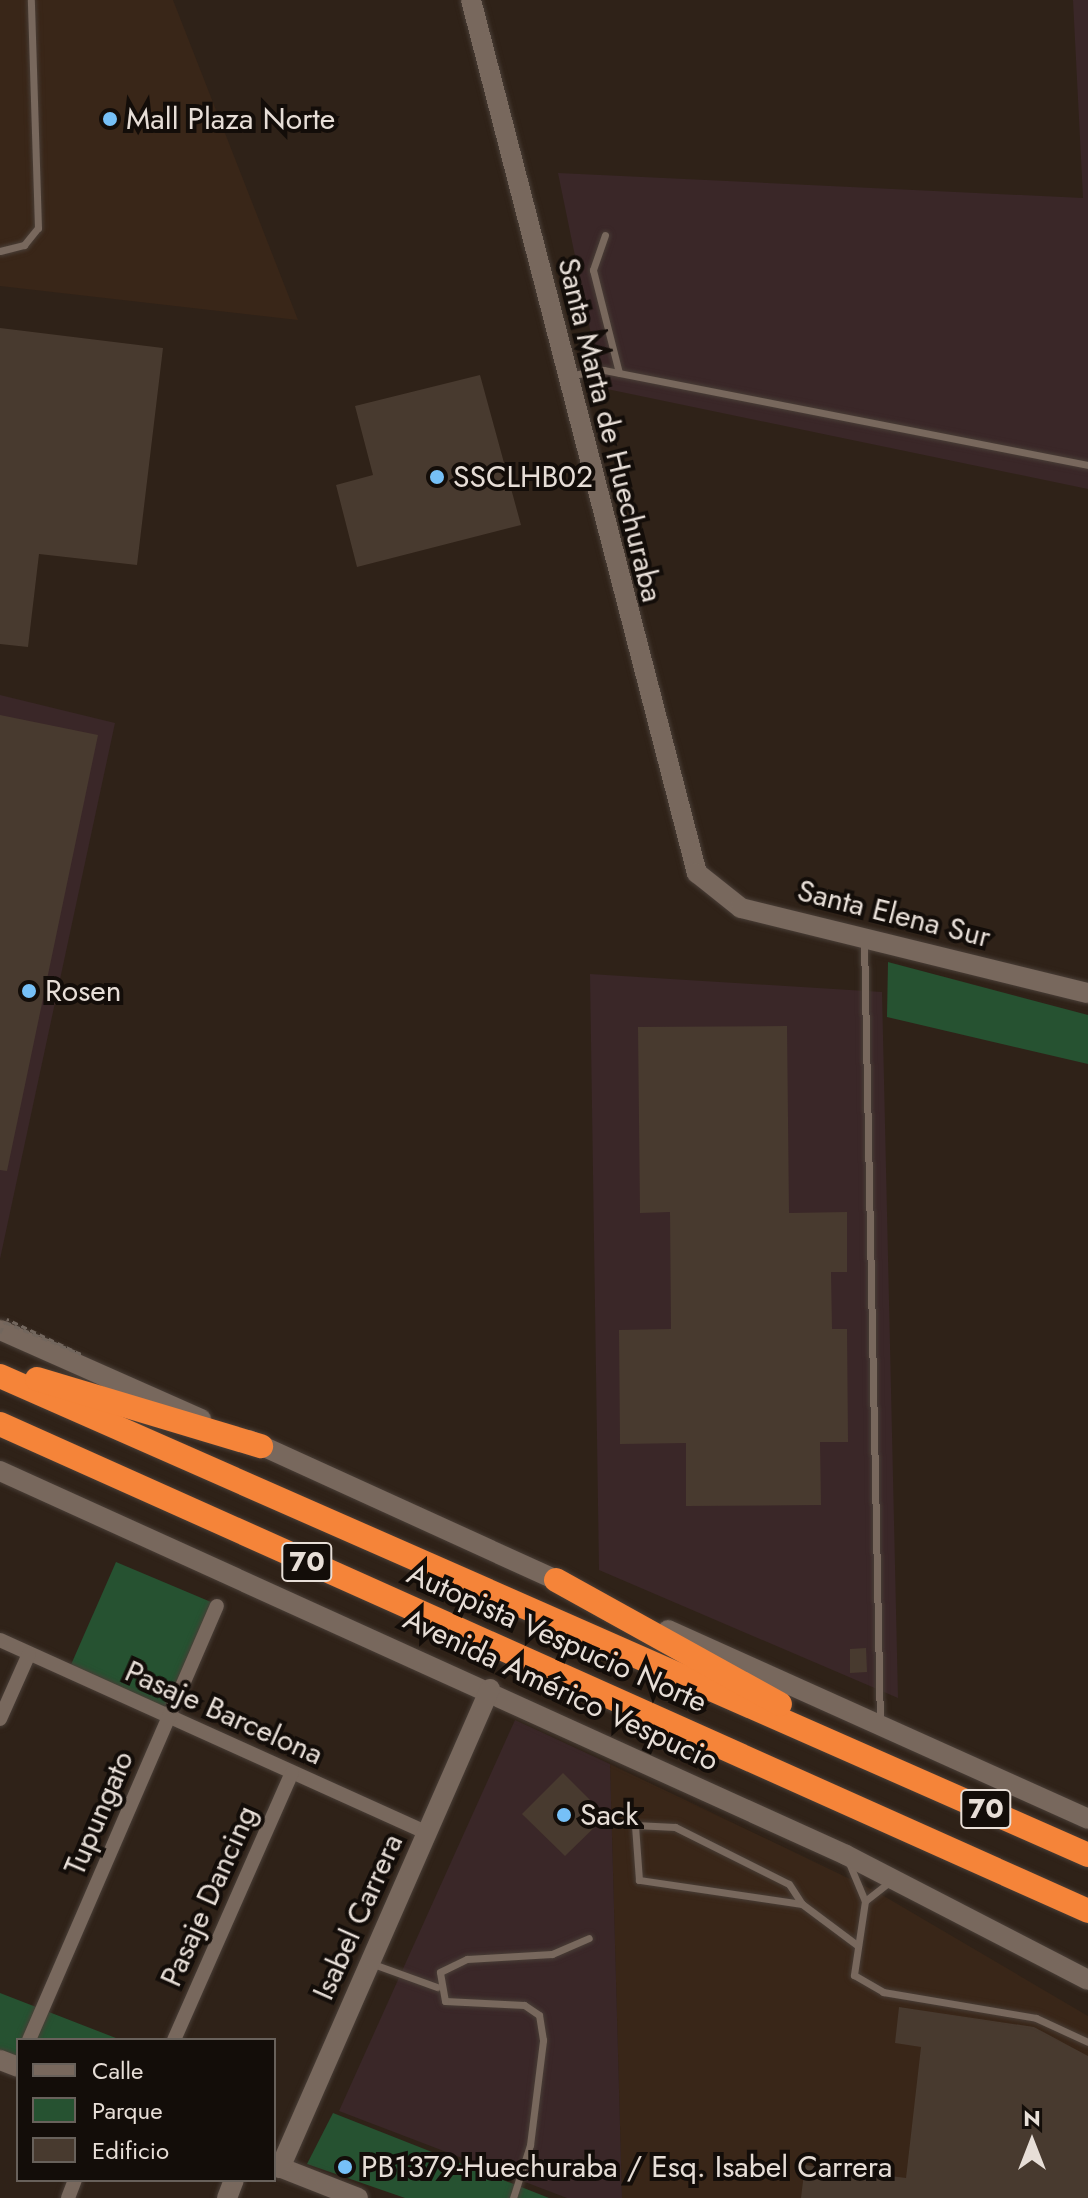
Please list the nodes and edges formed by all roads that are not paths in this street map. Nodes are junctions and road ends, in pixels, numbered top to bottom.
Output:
1 (31, 0) edge
2 (471, 0) edge
3 (605, 235) dead end
4 (0, 251) edge
5 (619, 373) junction
6 (565, 376) junction
7 (1088, 465) edge
8 (697, 873) joint
9 (864, 937) junction
10 (1088, 993) edge
11 (2, 1327) edge
12 (0, 1368) edge
13 (0, 1376) edge
14 (0, 1424) edge
15 (261, 1446) junction
16 (0, 1471) edge
17 (556, 1580) junction
18 (217, 1606) dead end
19 (0, 1640) edge
20 (29, 1654) junction
21 (490, 1689) junction
22 (169, 1717) junction
23 (0, 1719) edge
24 (881, 1728) junction
25 (894, 1768) junction
26 (292, 1773) junction
27 (1088, 1819) edge
28 (427, 1833) junction
29 (846, 1855) junction
30 (1088, 1855) edge
31 (891, 1881) junction
32 (865, 1901) junction
33 (802, 1904) junction
34 (1088, 1911) edge
35 (589, 1938) dead end
36 (857, 1945) junction
37 (370, 1963) junction
38 (1088, 1980) edge
39 (437, 1987) junction
40 (30, 2038) edge
41 (175, 2038) edge
42 (1088, 2042) edge
43 (277, 2167) edge
44 (358, 2198) edge
45 (513, 2198) edge

1 - 4 lane
2 - 6 main road, Santa Marta de Huechuraba
3 - 5 lane
5 - 6 lane
5 - 7 lane
6 - 8 main road, Santa Marta de Huechuraba
8 - 9 main road, Santa Elena Sur
9 - 10 main road, Santa Elena Sur
9 - 24 lane
11 - 15 main road
12 - 15 highway
13 - 25 highway, Autopista Vespucio Norte / 70
14 - 34 highway, Autopista Vespucio Norte / 70
15 - 17 main road
16 - 21 main road, Avenida Américo Vespucio
17 - 24 main road
17 - 25 highway
18 - 22 street, Tupungato
19 - 20 street, Pasaje Barcelona
20 - 22 street, Pasaje Barcelona
20 - 23 street
21 - 28 main road, Isabel Carrera
21 - 29 main road, Avenida Américo Vespucio
22 - 26 street, Pasaje Barcelona
22 - 40 street, Tupungato
24 - 27 main road
25 - 30 highway, Autopista Vespucio Norte / 70
26 - 28 street, Pasaje Barcelona
26 - 41 street, Pasaje Dancing
28 - 37 main road, Isabel Carrera
29 - 31 main road, Avenida Américo Vespucio
29 - 32 lane
31 - 32 lane
31 - 38 main road, Avenida Américo Vespucio
32 - 36 lane
33 - 33 lane
33 - 36 lane
35 - 39 lane
36 - 42 lane
37 - 39 lane
37 - 43 main road, Isabel Carrera
39 - 45 lane
43 - 44 main road

